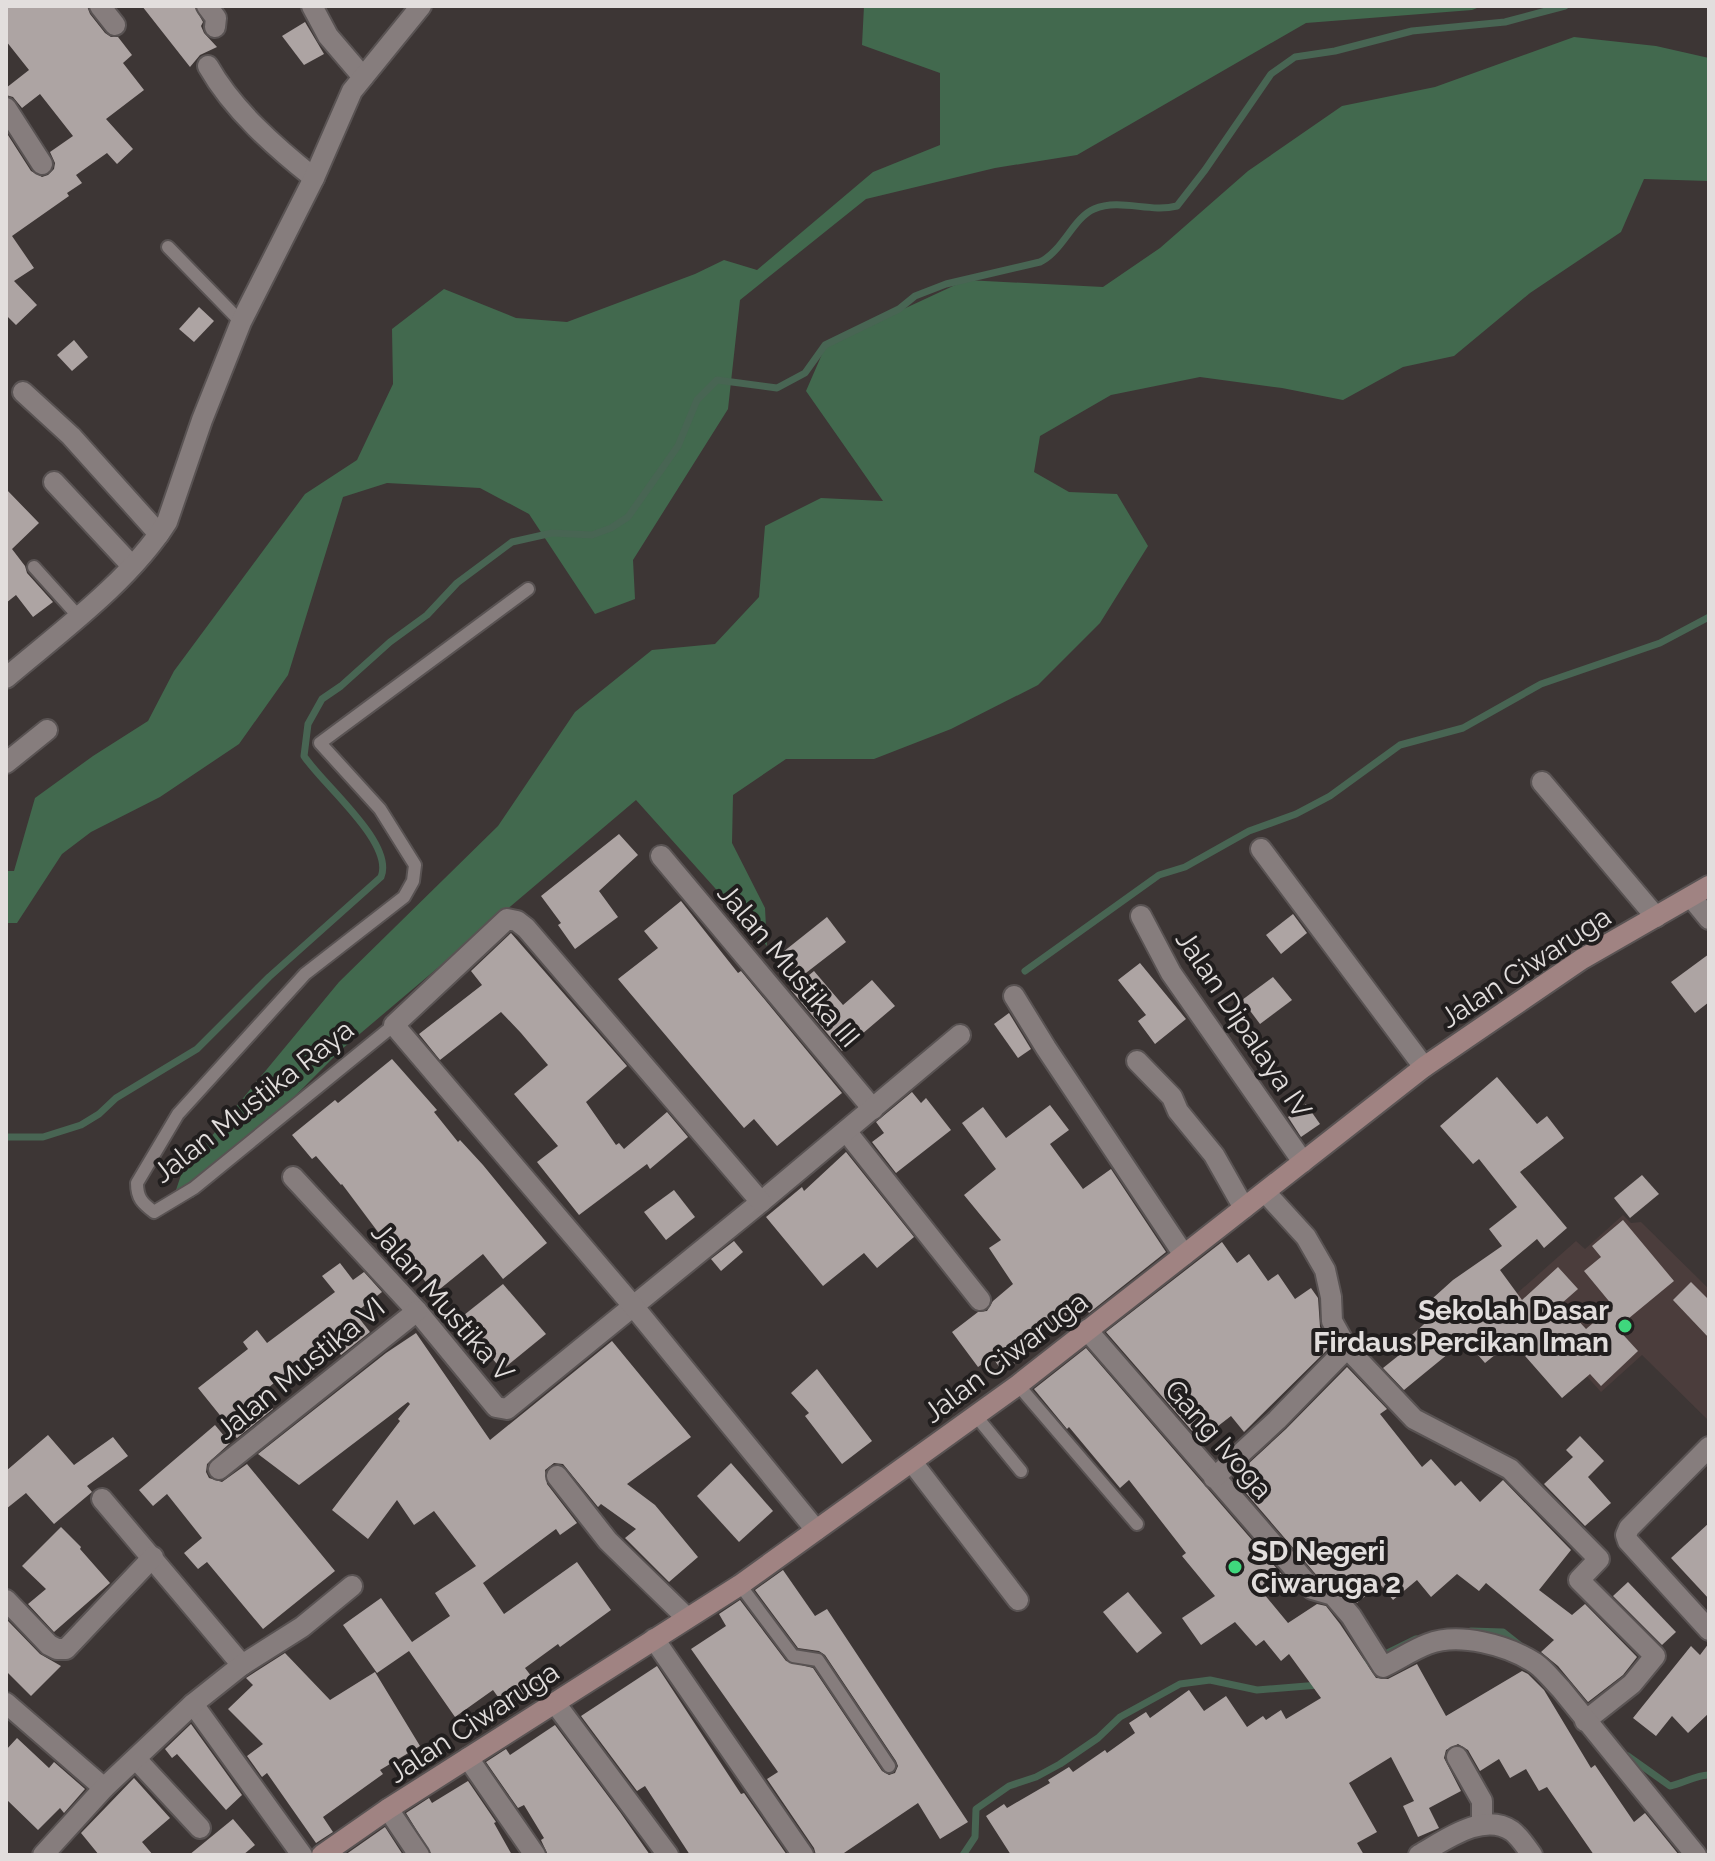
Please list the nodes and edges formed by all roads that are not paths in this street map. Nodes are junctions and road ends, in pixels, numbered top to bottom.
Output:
1 (100, 6) edge
2 (207, 6) edge
3 (312, 6) edge
4 (421, 6) edge
5 (115, 25) dead end
6 (215, 27) dead end
7 (208, 66) dead end
8 (363, 77) junction
9 (6, 108) edge
10 (42, 164) dead end
11 (314, 178) junction
12 (168, 247) dead end
13 (241, 322) junction
14 (23, 392) dead end
15 (54, 482) dead end
16 (159, 534) junction
17 (132, 566) junction
18 (34, 567) dead end
19 (528, 589) dead end
20 (79, 617) junction
21 (6, 678) edge
22 (47, 730) dead end
23 (6, 763) edge
24 (1542, 782) dead end
25 (1261, 849) dead end
26 (661, 856) dead end
27 (1700, 892) edge
28 (1141, 916) dead end
29 (1656, 917) junction
30 (1709, 919) edge
31 (1014, 996) dead end
32 (394, 1025) junction
33 (960, 1035) dead end
34 (1137, 1061) dead end
35 (1424, 1067) junction
36 (873, 1109) junction
37 (846, 1131) junction
38 (1303, 1162) junction
39 (293, 1177) dead end
40 (1265, 1192) junction
41 (761, 1202) junction
42 (1244, 1208) junction
43 (1184, 1255) junction
44 (980, 1300) dead end
45 (634, 1307) junction
46 (417, 1311) junction
47 (1087, 1330) junction
48 (1347, 1348) junction
49 (1018, 1385) junction
50 (976, 1416) junction
51 (1709, 1447) edge
52 (912, 1462) junction
53 (219, 1469) dead end
54 (1021, 1471) dead end
55 (557, 1476) dead end
56 (1214, 1478) junction
57 (102, 1499) dead end
58 (1137, 1524) dead end
59 (816, 1530) junction
60 (153, 1557) junction
61 (740, 1585) junction
62 (352, 1586) dead end
63 (6, 1600) edge
64 (1018, 1600) dead end
65 (687, 1618) junction
66 (1709, 1630) edge
67 (654, 1639) junction
68 (242, 1665) junction
69 (6, 1703) edge
70 (555, 1703) junction
71 (193, 1704) junction
72 (1589, 1717) junction
73 (1457, 1757) dead end
74 (468, 1758) junction
75 (136, 1759) junction
76 (889, 1766) dead end
77 (104, 1788) junction
78 (388, 1809) junction
79 (1482, 1824) junction
80 (200, 1828) dead end
81 (53, 1852) edge
82 (302, 1855) edge
83 (322, 1855) edge
84 (419, 1855) edge
85 (535, 1855) edge
86 (668, 1855) edge
87 (803, 1855) edge
88 (1419, 1855) edge
89 (1532, 1855) edge
90 (1696, 1855) edge

1 - 5 street
2 - 6 street
3 - 8 street
4 - 8 street
7 - 11 street
8 - 11 street
9 - 10 street
11 - 13 street
12 - 13 lane
13 - 16 street
14 - 16 street
15 - 17 street
16 - 17 street
17 - 20 street
18 - 20 lane
19 - 32 lane, Jalan Mustika Raya
20 - 21 street
22 - 23 street
24 - 29 street
25 - 35 street
26 - 36 street, Jalan Mustika III
27 - 29 street, Jalan Ciwaruga
27 - 30 street
28 - 38 street, Jalan Dipalaya IV
29 - 35 street, Jalan Ciwaruga
31 - 43 street
32 - 41 street
32 - 45 street, Jalan Mustika Raya
33 - 36 street
34 - 42 street
35 - 38 street, Jalan Ciwaruga
36 - 37 street
37 - 41 street
37 - 44 street
38 - 40 street, Jalan Ciwaruga
39 - 46 street, Jalan Mustika V
40 - 42 street, Jalan Ciwaruga
40 - 48 street
41 - 45 street
42 - 43 street, Jalan Ciwaruga
43 - 47 street, Jalan Ciwaruga
45 - 46 street, Jalan Mustika V
45 - 59 street, Jalan Mustika Raya
46 - 53 street, Jalan Mustika VI
47 - 49 street, Jalan Ciwaruga
47 - 56 street, Gang Ivoga
48 - 56 street
48 - 72 street
49 - 50 street, Jalan Ciwaruga
49 - 58 lane
50 - 52 street, Jalan Ciwaruga
50 - 54 lane
51 - 66 street
52 - 59 street, Jalan Ciwaruga
52 - 64 street
55 - 65 street
56 - 72 street, Gang Ivoga
57 - 60 street
59 - 61 street, Jalan Ciwaruga
60 - 63 street
60 - 68 street
61 - 65 street, Jalan Ciwaruga
61 - 76 lane
62 - 68 street
65 - 67 street, Jalan Ciwaruga
67 - 70 street, Jalan Ciwaruga
67 - 87 street
68 - 71 street
69 - 77 street
70 - 74 street, Jalan Ciwaruga
70 - 86 street
71 - 75 street
71 - 82 street
72 - 90 street
73 - 79 street
74 - 78 street, Jalan Ciwaruga
74 - 85 street
75 - 77 street
75 - 80 street
77 - 81 street
78 - 83 street, Jalan Ciwaruga
78 - 84 street
79 - 88 street
79 - 89 street

